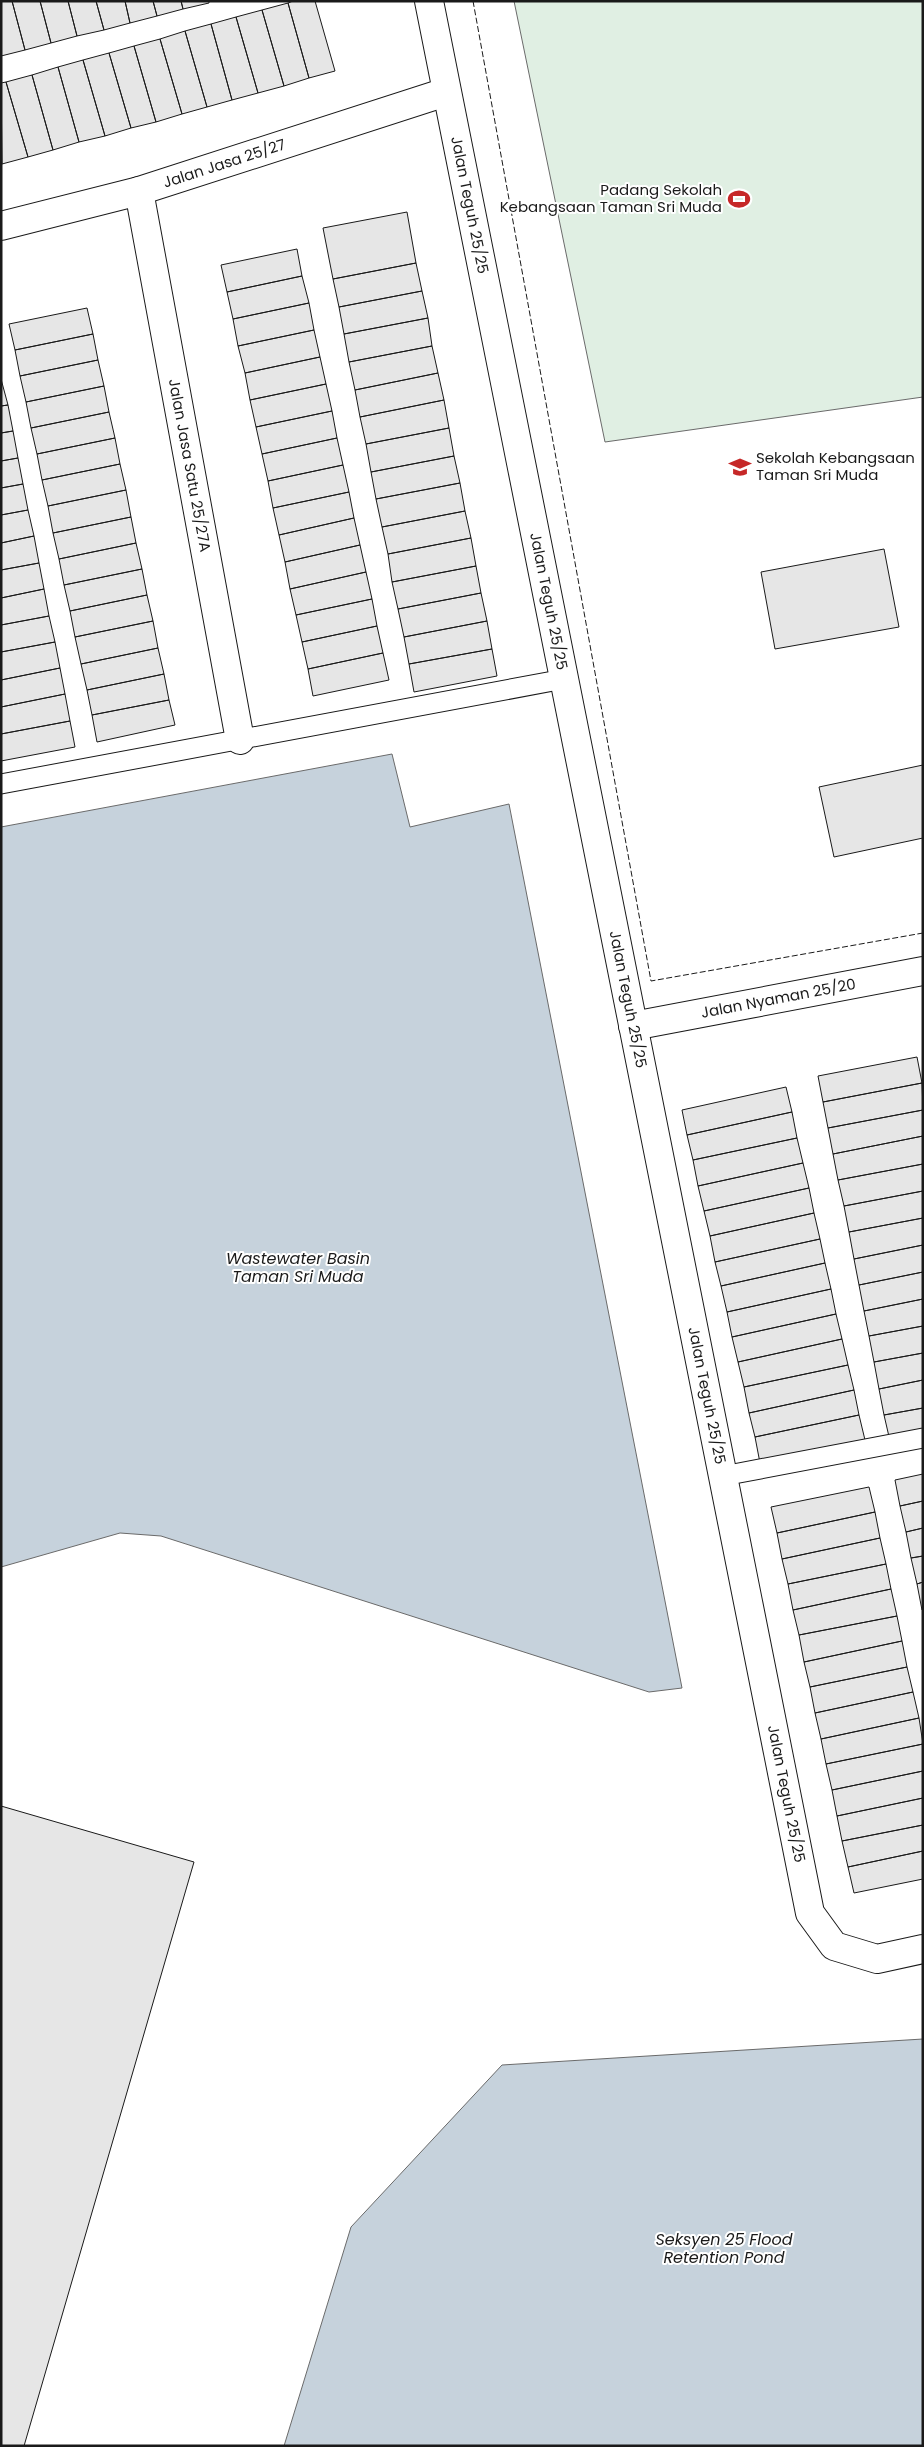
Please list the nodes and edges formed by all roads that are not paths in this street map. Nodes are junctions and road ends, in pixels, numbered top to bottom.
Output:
1 (429, 1) edge
2 (446, 92) junction
3 (139, 190) junction
4 (1, 226) edge
5 (564, 679) junction
6 (240, 740) junction
7 (1, 784) edge
8 (923, 971) edge
9 (633, 1026) junction
10 (923, 1438) edge
11 (723, 1476) junction
12 (923, 1949) edge

1 - 2 street, Jalan Teguh 25/25
2 - 3 street, Jalan Jasa 25/27
2 - 5 street, Jalan Teguh 25/25
3 - 4 street, Jalan Jasa 25/27
3 - 6 street, Jalan Jasa Satu 25/27A
5 - 6 lane
5 - 9 street, Jalan Teguh 25/25
6 - 7 lane
8 - 9 street, Jalan Nyaman 25/20
9 - 11 street, Jalan Teguh 25/25
10 - 11 lane
11 - 12 street, Jalan Teguh 25/25

